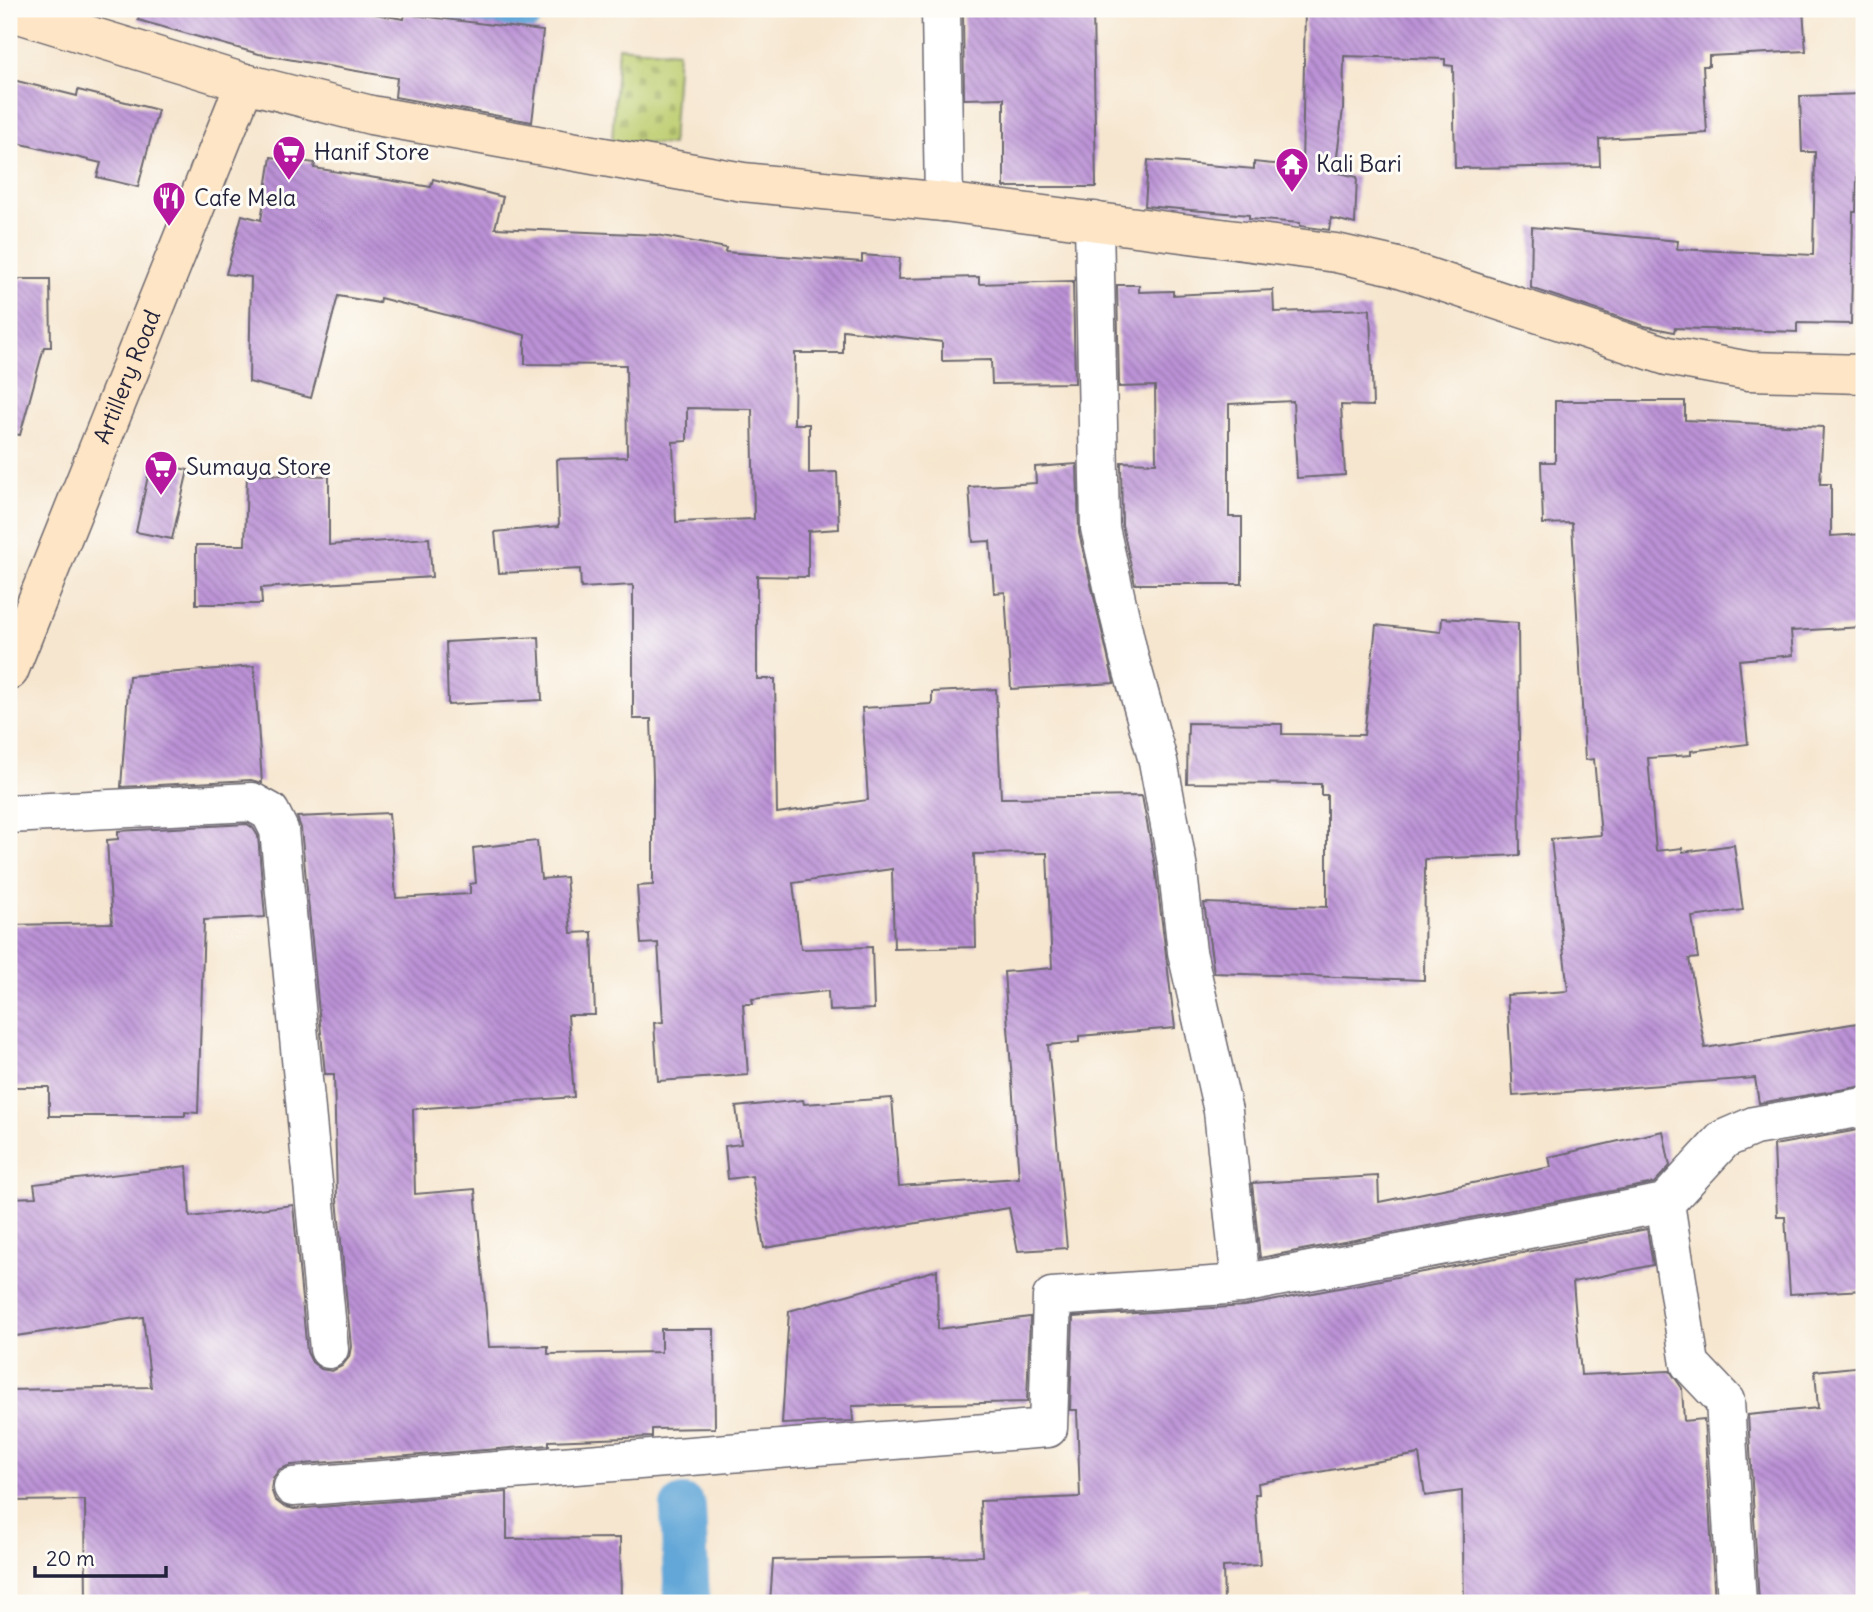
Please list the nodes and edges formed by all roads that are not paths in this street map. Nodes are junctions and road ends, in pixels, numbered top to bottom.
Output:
1 (941, 9) edge
2 (14, 11) edge
3 (245, 83) junction
4 (944, 202) junction
5 (1094, 221) junction
6 (1864, 374) edge
7 (9, 671) edge
8 (9, 814) edge
9 (1864, 1107) edge
10 (1665, 1202) junction
11 (1241, 1284) junction
12 (329, 1349) dead end
13 (293, 1487) dead end
14 (1737, 1603) edge

1 - 4 street
2 - 3 street
3 - 4 street
3 - 7 street, Artillery Road
4 - 5 street
5 - 6 street
5 - 11 street
8 - 12 street
9 - 10 street
10 - 11 street
10 - 14 street
11 - 13 street

